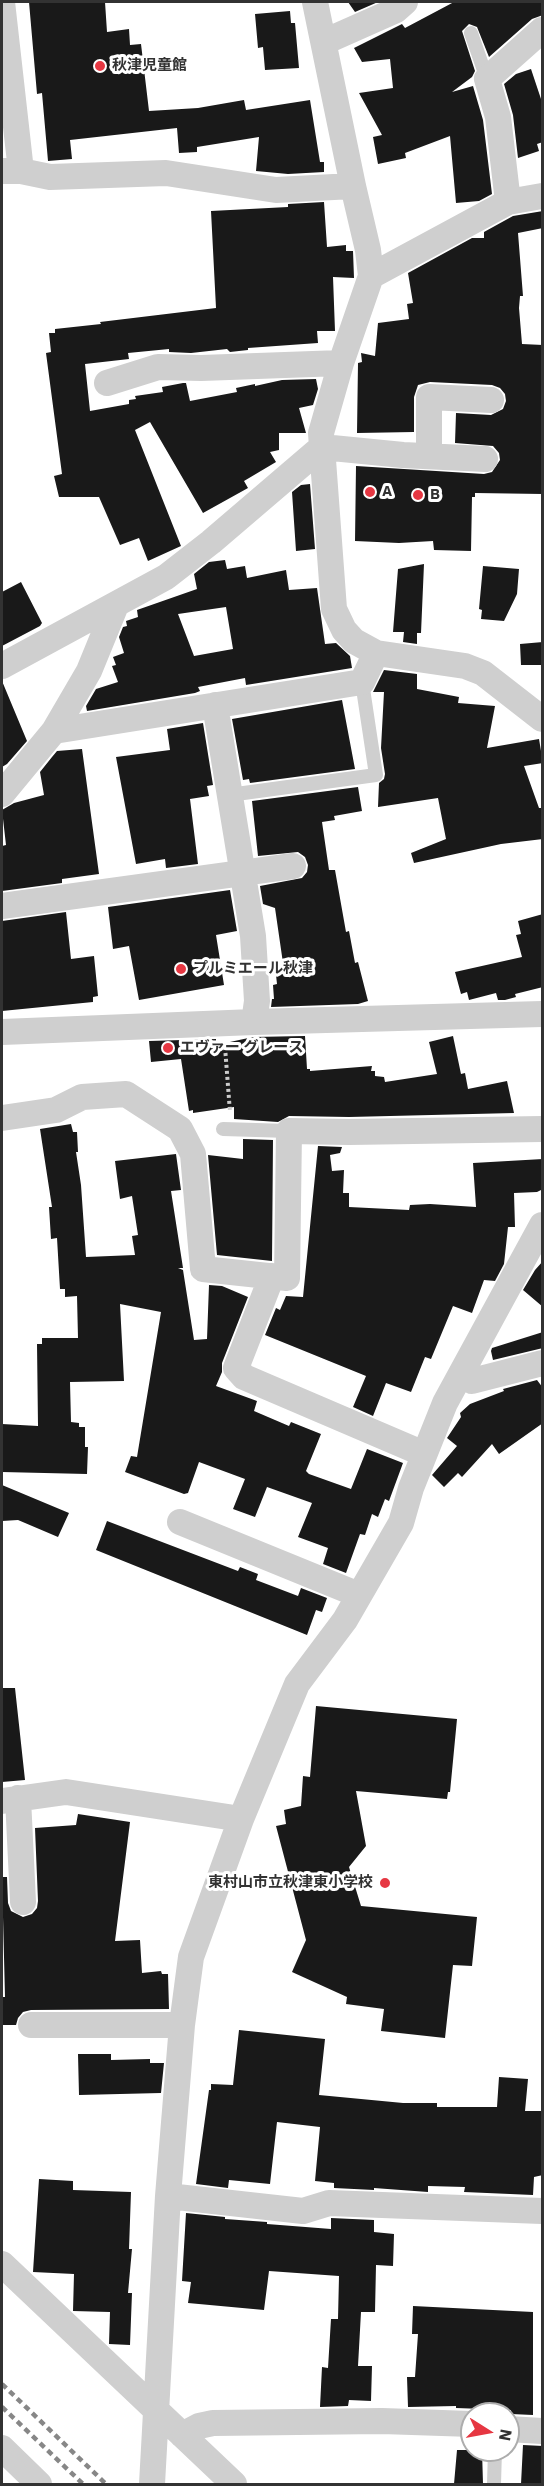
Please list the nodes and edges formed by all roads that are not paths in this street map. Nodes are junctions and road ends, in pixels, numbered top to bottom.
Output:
1 (2, 2) edge
2 (315, 2) edge
3 (405, 2) edge
4 (543, 30) edge
5 (471, 33) dead end
6 (324, 42) junction
7 (487, 79) junction
8 (11, 171) edge
9 (352, 186) junction
10 (543, 196) edge
11 (508, 202) junction
12 (371, 276) junction
13 (341, 363) junction
14 (107, 383) dead end
15 (491, 400) dead end
16 (322, 447) junction
17 (429, 456) junction
18 (485, 459) dead end
19 (116, 605) junction
20 (375, 652) junction
21 (2, 666) edge
22 (362, 682) junction
23 (215, 705) junction
24 (543, 719) edge
25 (54, 731) junction
26 (2, 794) edge
27 (229, 795) junction
28 (293, 866) dead end
29 (244, 874) junction
30 (2, 906) edge
31 (543, 1014) edge
32 (254, 1022) junction
33 (2, 1032) edge
34 (2, 1118) edge
35 (227, 1129) road end
36 (543, 1129) edge
37 (289, 1131) junction
38 (543, 1225) edge
39 (272, 1276) junction
40 (543, 1363) edge
41 (462, 1375) junction
42 (424, 1454) junction
43 (180, 1522) dead end
44 (359, 1595) junction
45 (10, 1799) edge
46 (241, 1819) junction
47 (24, 1902) dead end
48 (31, 2025) dead end
49 (182, 2025) junction
50 (168, 2196) junction
51 (543, 2211) edge
52 (2, 2264) edge
53 (155, 2418) junction
54 (460, 2424) edge
55 (520, 2430) edge
56 (543, 2431) edge
57 (182, 2435) junction
58 (2, 2448) edge
59 (495, 2462) edge
60 (39, 2484) edge
61 (152, 2484) edge
62 (234, 2484) edge
63 (494, 2484) edge

1 - 8 street
2 - 6 street
3 - 6 street
4 - 7 street
5 - 7 lane
6 - 9 street
7 - 11 street
8 - 9 street
9 - 12 street
10 - 11 street
11 - 12 street
12 - 13 street
13 - 14 street
13 - 16 street
15 - 17 street
16 - 17 street
16 - 19 street
16 - 20 street
17 - 18 street
19 - 21 street
19 - 25 street
20 - 22 street
20 - 24 street
22 - 23 street
22 - 27 lane
23 - 25 street
23 - 27 street
25 - 26 street
27 - 29 street
28 - 29 street
29 - 30 street
29 - 32 street
31 - 32 street
32 - 33 street
34 - 39 street
35 - 37 lane
36 - 37 street
37 - 39 street
38 - 41 street
39 - 42 street
40 - 41 street
41 - 42 street
42 - 44 street
43 - 44 street
44 - 46 street
45 - 46 street
45 - 47 street
46 - 49 street
48 - 49 street
49 - 50 street
50 - 51 street
50 - 53 street
52 - 53 street
53 - 57 street
53 - 61 street
54 - 57 street
55 - 56 street
57 - 62 street
58 - 60 street
59 - 63 lane

